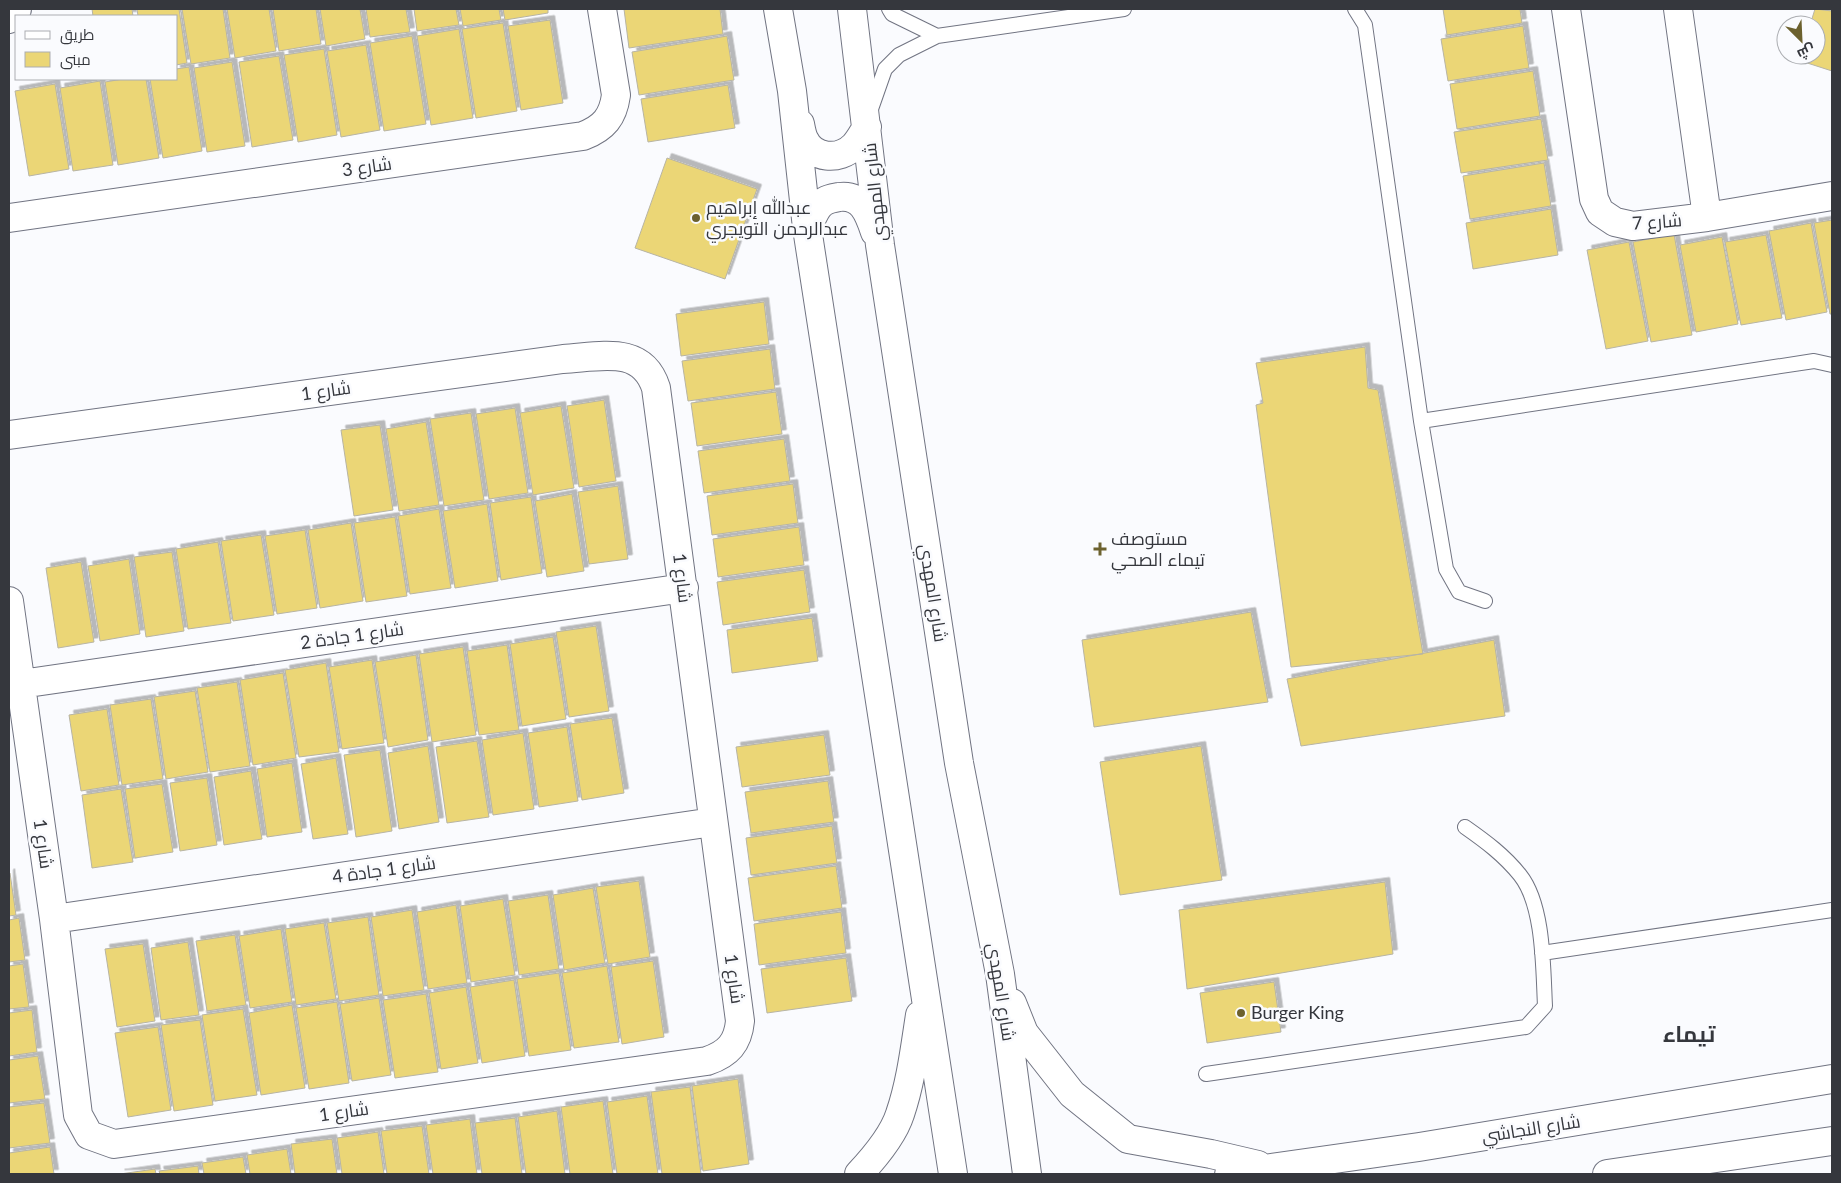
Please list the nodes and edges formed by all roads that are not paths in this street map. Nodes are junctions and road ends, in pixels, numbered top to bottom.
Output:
1 (17, 9) edge
2 (602, 9) edge
3 (778, 9) edge
4 (852, 9) edge
5 (889, 9) edge
6 (1124, 9) edge
7 (1355, 9) edge
8 (1566, 9) edge
9 (1678, 9) edge
10 (9, 19) edge
11 (937, 36) junction
12 (792, 91) junction
13 (867, 126) junction
14 (1832, 196) edge
15 (1707, 217) junction
16 (9, 218) edge
17 (808, 228) junction
18 (880, 245) junction
19 (1832, 365) edge
20 (1421, 420) junction
21 (9, 435) edge
22 (684, 588) junction
23 (9, 601) edge
24 (1485, 601) dead end
25 (21, 684) junction
26 (713, 822) junction
27 (1465, 827) dead end
28 (1832, 910) edge
29 (54, 919) junction
30 (1542, 953) junction
31 (1000, 974) junction
32 (924, 991) junction
33 (1206, 1074) dead end
34 (1832, 1079) edge
35 (1832, 1140) edge
36 (1274, 1168) junction
37 (858, 1174) edge
38 (952, 1174) edge
39 (1028, 1174) edge
40 (1229, 1174) edge
41 (1607, 1174) edge

1 - 10 street
2 - 16 street, شارع 3
3 - 12 street
4 - 13 street, شارع المهدي
5 - 11 lane
6 - 11 lane
7 - 20 lane
8 - 15 street, شارع 7
9 - 15 street
11 - 13 lane
12 - 13 street
12 - 17 street
13 - 18 street, شارع المهدي
14 - 15 street, شارع 7
17 - 18 street
17 - 32 street
18 - 31 street, شارع المهدي
19 - 20 lane
20 - 24 lane
21 - 22 street, شارع 1
22 - 25 street, شارع 1 جادة 2
22 - 26 street, شارع 1
23 - 25 street, شارع 1
25 - 29 street, شارع 1
26 - 29 street, شارع 1 جادة 4
26 - 29 street, شارع 1
27 - 30 lane
28 - 30 lane
30 - 33 lane
31 - 36 street
31 - 39 street, شارع المهدي
32 - 37 street
32 - 38 street
34 - 36 street, شارع النجاشي
35 - 41 street
36 - 40 street, شارع النجاشي

